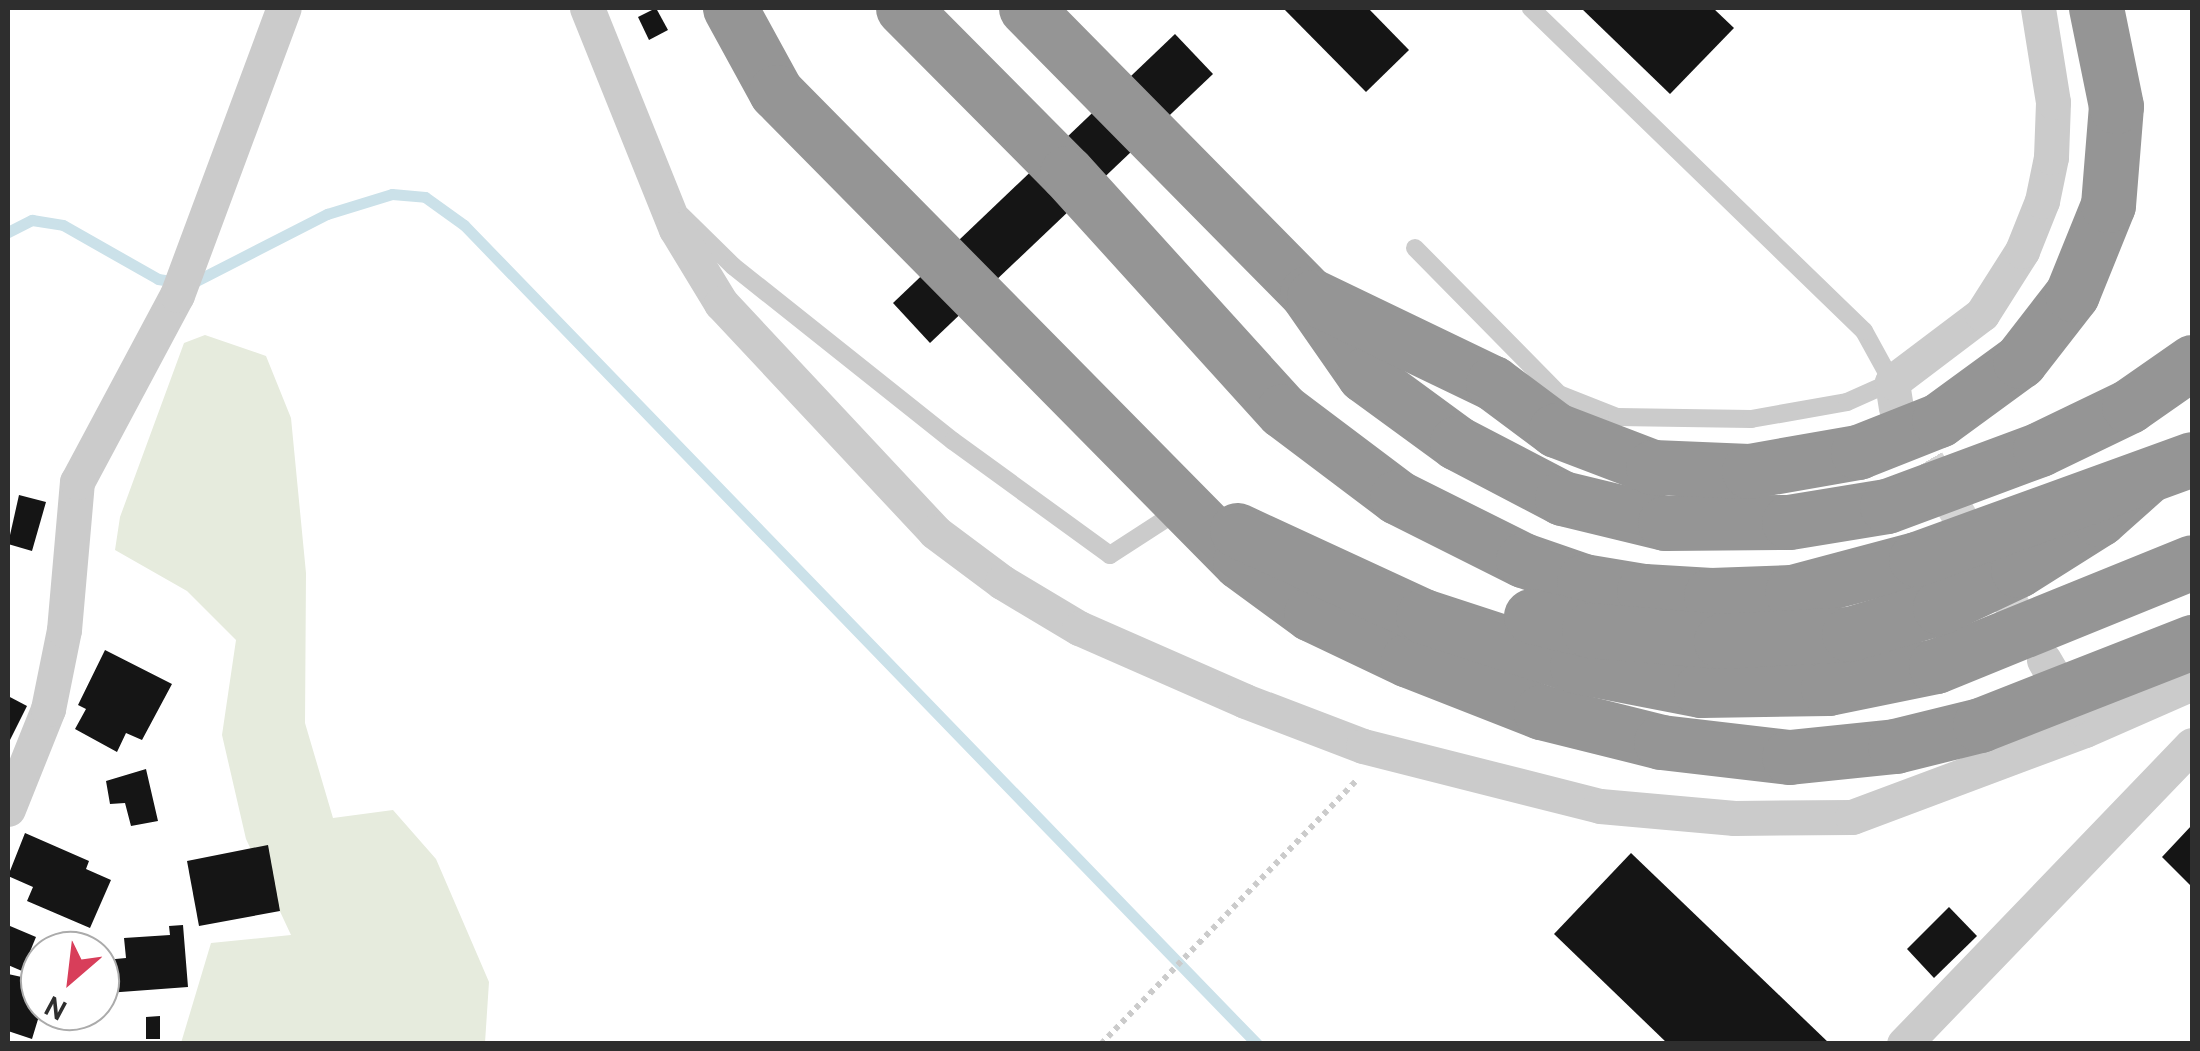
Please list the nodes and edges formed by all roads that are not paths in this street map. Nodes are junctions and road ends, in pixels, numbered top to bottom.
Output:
1 (284, 8) edge
2 (587, 8) edge
3 (730, 8) edge
4 (903, 8) edge
5 (1026, 8) edge
6 (1532, 8) edge
7 (2038, 8) edge
8 (2096, 8) edge
9 (660, 194) junction
10 (1415, 248) dead end
11 (1306, 293) junction
12 (2192, 362) edge
13 (1894, 395) junction
14 (2192, 435) edge
15 (2192, 459) edge
16 (1187, 506) junction
17 (1300, 559) junction
18 (2192, 562) edge
19 (2192, 642) edge
20 (2044, 660) tunnel mouth
21 (2192, 682) edge
22 (2085, 730) junction
23 (2192, 745) edge
24 (8, 809) edge
25 (1904, 1044) edge

1 - 24 street
2 - 9 street
3 - 16 highway
4 - 15 highway, bridge
5 - 11 highway
6 - 13 lane
7 - 13 street
8 - 11 highway
9 - 16 lane
9 - 22 street
10 - 13 lane
11 - 12 highway
14 - 17 highway
16 - 17 highway
16 - 19 highway, bridge
17 - 18 highway
20 - 22 street
21 - 22 street
23 - 25 street

